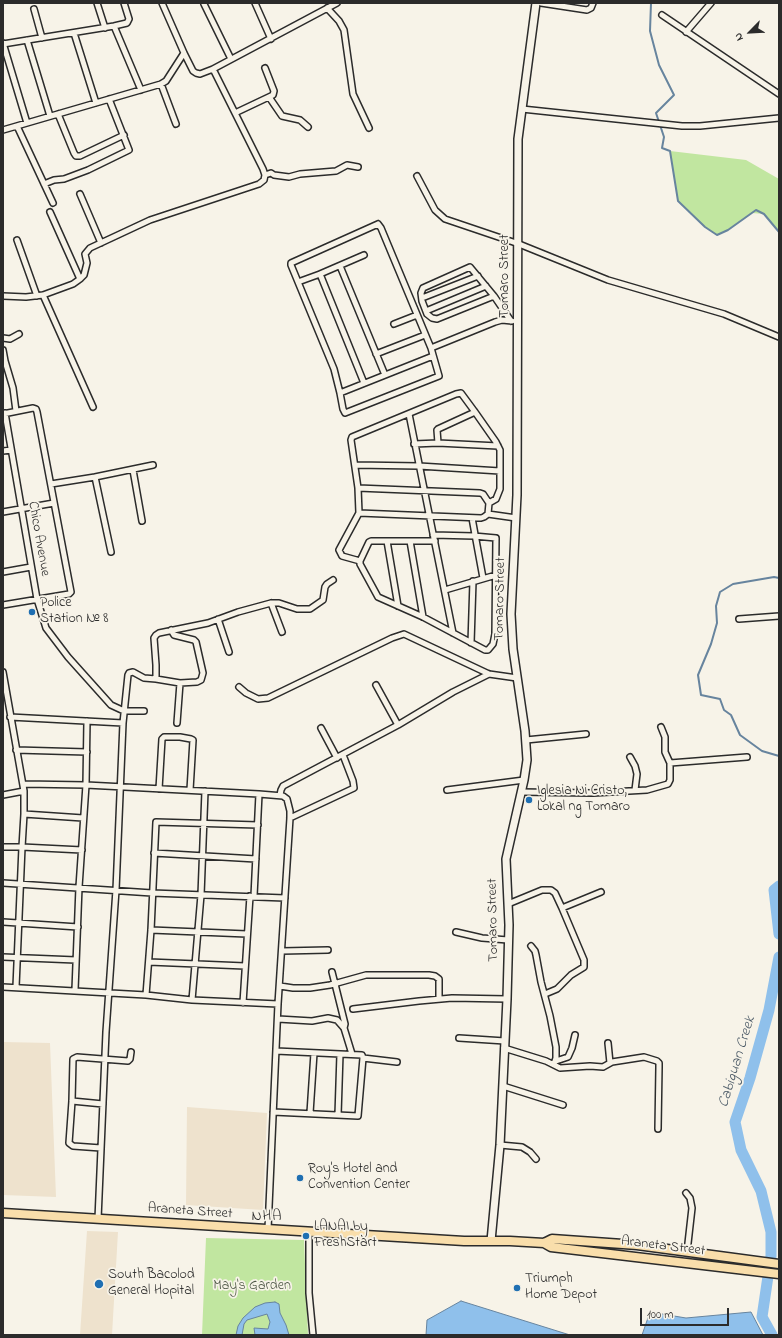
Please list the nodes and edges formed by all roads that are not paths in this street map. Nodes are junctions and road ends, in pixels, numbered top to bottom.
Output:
1 (97, 3) edge
2 (124, 3) edge
3 (162, 3) edge
4 (255, 3) edge
5 (338, 3) edge
6 (536, 3) edge
7 (541, 3) edge
8 (593, 3) edge
9 (711, 3) edge
10 (204, 4) edge
11 (327, 8) junction
12 (34, 9) dead end
13 (662, 15) dead end
14 (114, 26) junction
15 (105, 28) junction
16 (686, 32) junction
17 (74, 33) junction
18 (42, 38) junction
19 (271, 38) junction
20 (27, 40) junction
21 (3, 44) edge
22 (184, 53) junction
23 (231, 60) junction
24 (265, 68) dead end
25 (213, 69) junction
26 (162, 84) junction
27 (141, 90) junction
28 (779, 94) edge
29 (269, 97) junction
30 (109, 99) junction
31 (96, 103) junction
32 (522, 109) junction
33 (235, 113) junction
34 (58, 114) junction
35 (50, 116) junction
36 (779, 118) edge
37 (27, 123) junction
38 (176, 124) dead end
39 (18, 126) junction
40 (308, 126) dead end
41 (369, 128) dead end
42 (3, 130) edge
43 (124, 135) junction
44 (358, 167) dead end
45 (265, 175) junction
46 (417, 176) dead end
47 (44, 184) junction
48 (80, 194) dead end
49 (53, 203) dead end
50 (50, 212) dead end
51 (17, 240) dead end
52 (101, 243) junction
53 (519, 244) junction
54 (364, 256) dead end
55 (340, 266) junction
56 (320, 274) junction
57 (478, 276) junction
58 (80, 279) junction
59 (298, 282) junction
60 (486, 286) junction
61 (44, 295) junction
62 (3, 296) edge
63 (37, 296) junction
64 (494, 296) junction
65 (422, 298) junction
66 (426, 311) junction
67 (417, 315) junction
68 (515, 322) junction
69 (394, 324) dead end
70 (19, 334) dead end
71 (425, 335) junction
72 (779, 337) edge
73 (3, 338) edge
74 (431, 348) junction
75 (3, 350) edge
76 (376, 354) junction
77 (433, 356) junction
78 (385, 375) junction
79 (364, 383) junction
80 (340, 393) junction
81 (93, 407) dead end
82 (16, 411) junction
83 (475, 412) junction
84 (4, 413) edge
85 (409, 414) junction
86 (438, 443) junction
87 (414, 444) junction
88 (498, 446) junction
89 (11, 450) junction
90 (3, 451) edge
91 (153, 465) dead end
92 (355, 465) junction
93 (419, 466) junction
94 (133, 470) junction
95 (500, 471) junction
96 (95, 477) junction
97 (51, 484) junction
98 (358, 488) junction
99 (425, 490) junction
100 (54, 503) junction
101 (489, 503) junction
102 (21, 509) junction
103 (3, 512) edge
104 (359, 513) junction
105 (488, 514) junction
106 (429, 516) junction
107 (472, 518) junction
108 (516, 518) junction
109 (142, 521) dead end
110 (474, 536) junction
111 (434, 538) junction
112 (387, 541) junction
113 (410, 541) junction
114 (111, 552) dead end
115 (360, 561) junction
116 (31, 567) junction
117 (3, 572) edge
118 (496, 575) junction
119 (483, 578) junction
120 (333, 580) dead end
121 (473, 581) junction
122 (445, 590) junction
123 (37, 599) junction
124 (271, 603) junction
125 (3, 605) edge
126 (398, 606) junction
127 (779, 616) edge
128 (423, 617) junction
129 (218, 619) junction
130 (739, 619) dead end
131 (171, 630) junction
132 (282, 632) dead end
133 (452, 633) junction
134 (471, 643) junction
135 (229, 652) dead end
136 (3, 672) edge
137 (489, 674) junction
138 (517, 678) junction
139 (156, 680) junction
140 (180, 683) junction
141 (376, 685) dead end
142 (240, 687) dead end
143 (124, 711) junction
144 (144, 711) dead end
145 (10, 717) junction
146 (87, 721) junction
147 (123, 723) junction
148 (177, 723) dead end
149 (398, 725) junction
150 (660, 727) dead end
151 (321, 728) dead end
152 (586, 734) dead end
153 (526, 740) junction
154 (16, 750) junction
155 (87, 752) junction
156 (343, 755) junction
157 (630, 756) dead end
158 (747, 757) dead end
159 (337, 758) junction
160 (670, 763) junction
161 (524, 780) junction
162 (24, 784) junction
163 (86, 785) junction
164 (120, 787) junction
165 (159, 789) junction
166 (190, 790) junction
167 (447, 790) dead end
168 (635, 790) junction
169 (24, 791) junction
170 (205, 791) junction
171 (521, 792) junction
172 (259, 794) junction
173 (3, 795) edge
174 (280, 795) junction
175 (24, 814) junction
176 (83, 818) junction
177 (290, 818) junction
178 (203, 823) junction
179 (258, 825) junction
180 (3, 847) edge
181 (22, 847) junction
182 (82, 850) junction
183 (154, 853) junction
184 (202, 856) junction
185 (256, 859) junction
186 (3, 883) edge
187 (20, 884) junction
188 (79, 887) junction
189 (116, 890) junction
190 (601, 892) dead end
191 (152, 893) junction
192 (201, 895) junction
193 (252, 896) junction
194 (285, 898) junction
195 (508, 904) junction
196 (562, 908) junction
197 (3, 922) edge
198 (18, 923) junction
199 (78, 927) junction
200 (151, 930) junction
201 (199, 932) junction
202 (456, 932) dead end
203 (247, 934) junction
204 (508, 940) junction
205 (531, 946) dead end
206 (328, 950) dead end
207 (282, 951) junction
208 (3, 957) edge
209 (17, 957) junction
210 (76, 960) junction
211 (148, 962) junction
212 (196, 965) junction
213 (245, 966) junction
214 (332, 972) dead end
215 (335, 984) junction
216 (280, 986) junction
217 (3, 987) edge
218 (16, 987) junction
219 (75, 990) junction
220 (110, 993) junction
221 (545, 994) junction
222 (146, 995) junction
223 (439, 999) junction
224 (507, 999) junction
225 (192, 1000) junction
226 (243, 1003) junction
227 (278, 1004) junction
228 (353, 1009) dead end
229 (278, 1019) junction
230 (344, 1028) junction
231 (575, 1035) dead end
232 (459, 1038) dead end
233 (505, 1044) junction
234 (608, 1044) dead end
235 (276, 1051) junction
236 (131, 1052) dead end
237 (314, 1053) junction
238 (340, 1054) junction
239 (352, 1054) junction
240 (363, 1058) junction
241 (105, 1059) junction
242 (397, 1062) dead end
243 (555, 1062) junction
244 (610, 1063) junction
245 (502, 1086) junction
246 (72, 1101) junction
247 (103, 1104) junction
248 (563, 1105) dead end
249 (273, 1112) junction
250 (310, 1113) junction
251 (338, 1115) junction
252 (658, 1129) dead end
253 (500, 1145) junction
254 (101, 1148) junction
255 (536, 1159) dead end
256 (686, 1193) dead end
257 (3, 1213) edge
258 (98, 1219) junction
259 (268, 1229) junction
260 (309, 1232) junction
261 (491, 1241) junction
262 (544, 1242) junction
263 (687, 1252) junction
264 (778, 1264) edge
265 (778, 1274) edge
266 (313, 1335) edge

1 - 15 street
2 - 14 street
3 - 22 street
4 - 19 street
5 - 11 street
6 - 32 street, Tomaro Street
7 - 8 street
9 - 16 street
10 - 23 street
11 - 19 street
11 - 41 street
12 - 18 street
13 - 16 street
14 - 15 street
14 - 27 street
15 - 17 street
16 - 28 street
17 - 18 street
17 - 31 street
18 - 20 street
19 - 23 street
20 - 21 street
20 - 35 street
21 - 37 street
22 - 25 street
22 - 26 street
23 - 25 street
24 - 29 street
25 - 33 street
26 - 27 street
26 - 38 street
27 - 30 street
29 - 33 street
29 - 40 street
30 - 31 street
30 - 43 street
31 - 34 street
32 - 36 street
32 - 53 street, Tomaro Street
33 - 45 street
34 - 35 street
34 - 43 street
35 - 37 street
37 - 39 street
39 - 42 street
39 - 47 street
43 - 47 street
44 - 45 street
45 - 52 street
46 - 53 street
47 - 49 street
48 - 52 street
50 - 58 street
51 - 63 street
52 - 58 street
53 - 68 street, Tomaro Street
53 - 72 street
54 - 55 street
55 - 56 street
55 - 76 street
56 - 59 street
56 - 79 street
57 - 60 street
57 - 65 street
57 - 65 street
58 - 61 street
59 - 67 street
59 - 80 street
60 - 64 street
60 - 66 street
61 - 63 street
61 - 81 street
62 - 63 street
64 - 66 street
64 - 68 street
65 - 66 street
67 - 69 street
67 - 71 street
68 - 74 street
68 - 108 street, Tomaro Street
70 - 73 street
71 - 74 street
71 - 76 street
74 - 77 street
75 - 82 street
76 - 78 street
77 - 78 street
77 - 80 street
78 - 79 street
79 - 80 street
82 - 84 street
82 - 97 street
83 - 85 street
83 - 86 street
83 - 88 street
84 - 89 street, Chico Avenue
85 - 87 street
85 - 92 street
86 - 87 street
86 - 88 street
87 - 93 street
88 - 95 street
89 - 90 street
89 - 102 street, Chico Avenue
91 - 94 street
92 - 93 street
92 - 98 street
93 - 95 street
93 - 99 street
94 - 96 street
94 - 109 street
95 - 101 street
96 - 97 street
96 - 114 street
97 - 100 street
98 - 99 street
98 - 104 street
99 - 101 street
99 - 106 street
100 - 102 street
100 - 123 street
101 - 105 street
102 - 103 street
102 - 116 street, Chico Avenue
104 - 106 street
104 - 115 street
105 - 107 street
105 - 108 street
106 - 107 street
106 - 111 street
107 - 110 street
108 - 138 street, Tomaro Street
110 - 111 street
110 - 118 street
110 - 119 street
111 - 113 street
111 - 122 street
112 - 113 street
112 - 115 street
112 - 126 street
113 - 128 street
115 - 126 street
116 - 117 street
116 - 123 street, Chico Avenue
118 - 119 street
118 - 134 street
119 - 121 street
120 - 124 street
121 - 122 street
121 - 134 street
122 - 133 street
123 - 125 street
123 - 143 street, Chico Avenue
124 - 129 street
124 - 132 street
126 - 128 street
127 - 130 street
128 - 133 street
129 - 131 street
129 - 135 street
131 - 139 street
131 - 140 street
133 - 134 street
136 - 145 street
137 - 138 street
137 - 142 street
137 - 149 street
138 - 153 street, Tomaro Street
139 - 140 street
139 - 143 street
140 - 148 street
141 - 149 street
143 - 144 street
143 - 147 street
145 - 146 street
145 - 154 street
146 - 147 street
146 - 155 street
147 - 164 street
149 - 156 street
150 - 160 street
151 - 159 street
152 - 153 street
153 - 161 street, Tomaro Street
154 - 155 street
154 - 162 street
155 - 163 street
156 - 159 street
156 - 177 street
157 - 168 street
158 - 160 street
159 - 174 street
160 - 168 street
161 - 167 street
161 - 171 street, Tomaro Street
162 - 163 street
162 - 169 street
163 - 164 street
163 - 176 street
164 - 165 street
164 - 189 street
165 - 166 street
165 - 166 street
166 - 170 street
168 - 171 street
169 - 173 street
169 - 175 street
170 - 172 street
170 - 178 street
171 - 195 street, Tomaro Street
172 - 174 street
172 - 179 street
174 - 177 street
175 - 176 street
175 - 181 street
176 - 182 street
177 - 194 street
178 - 179 street
178 - 183 street
178 - 184 street
179 - 185 street
180 - 181 street
181 - 182 street
181 - 187 street
182 - 188 street
183 - 184 street
183 - 191 street
184 - 185 street
184 - 192 street
185 - 193 street
186 - 187 street
187 - 188 street
187 - 198 street
188 - 189 street
188 - 199 street
189 - 191 street
189 - 220 street
190 - 196 street
191 - 192 street
191 - 200 street
192 - 193 street
192 - 201 street
193 - 194 street
193 - 203 street
194 - 207 street
195 - 196 street
195 - 204 street, Tomaro Street
196 - 221 street
197 - 198 street
198 - 199 street
198 - 209 street
199 - 210 street
200 - 201 street
200 - 211 street
201 - 203 street
201 - 212 street
202 - 204 street
203 - 213 street
204 - 224 street, Tomaro Street
205 - 221 street
206 - 207 street
207 - 216 street
208 - 209 street
209 - 210 street
209 - 218 street
210 - 219 street
211 - 212 street
211 - 222 street
212 - 213 street
212 - 225 street
213 - 226 street
214 - 215 street
215 - 216 street
215 - 223 street
215 - 230 street
216 - 227 street
217 - 218 street
218 - 219 street
219 - 220 street
220 - 222 street
220 - 241 street
221 - 243 street
222 - 225 street
223 - 224 street
223 - 228 street
224 - 233 street, Tomaro Street
225 - 226 street
226 - 227 street
227 - 229 street
229 - 230 street
229 - 235 street
230 - 239 street
231 - 243 street
232 - 233 street
233 - 243 street
233 - 245 street, Tomaro Street
234 - 244 street
235 - 237 street
235 - 249 street
236 - 241 street
237 - 238 street
237 - 250 street
238 - 239 street
238 - 251 street
239 - 240 street
240 - 242 street
240 - 251 street
241 - 246 street
241 - 247 street
243 - 244 street
244 - 252 street
245 - 248 street
245 - 253 street, Tomaro Street
246 - 247 street
246 - 254 street
247 - 254 street
249 - 250 street
249 - 259 street
250 - 251 street
253 - 255 street
253 - 261 street, Tomaro Street
254 - 258 street
256 - 263 street
257 - 258 main road, Araneta Street
258 - 259 main road, Araneta Street
259 - 260 main road, Araneta Street
260 - 261 main road, Araneta Street
260 - 266 street
261 - 262 main road, Araneta Street
262 - 263 main road, Araneta Street
262 - 265 main road, Araneta Street
263 - 264 main road, Araneta Street

